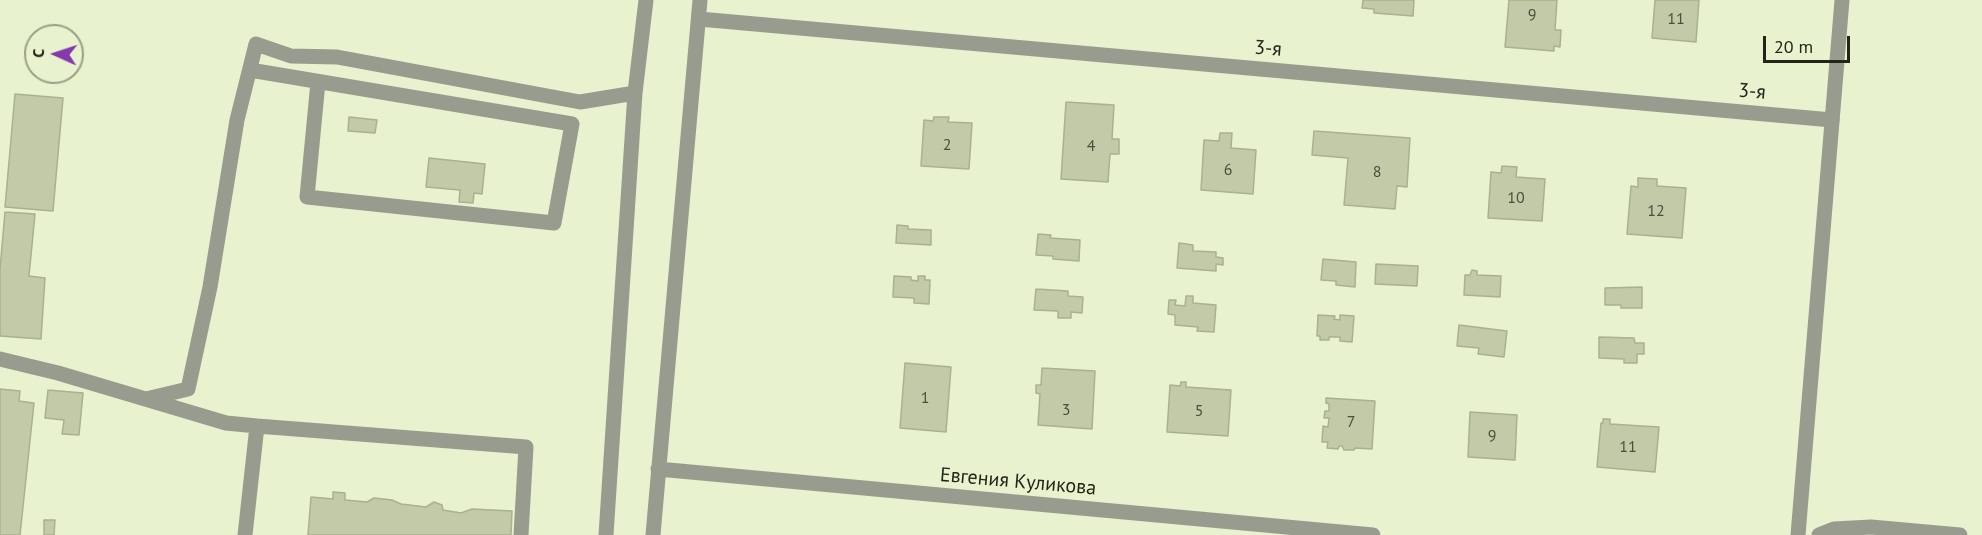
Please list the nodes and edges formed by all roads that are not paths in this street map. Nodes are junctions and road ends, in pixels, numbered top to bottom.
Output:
1 (646, 0) edge
2 (700, 0) edge
3 (1842, 0) edge
4 (699, 19) junction
5 (250, 70) junction
6 (318, 82) junction
7 (635, 93) junction
8 (1832, 120) junction
9 (0, 359) edge
10 (146, 399) junction
11 (257, 426) junction
12 (658, 469) junction
13 (245, 535) edge
14 (521, 535) edge
15 (606, 535) edge
16 (653, 535) edge
17 (1373, 535) edge
18 (1798, 535) edge
19 (1819, 535) edge
20 (1960, 535) edge

1 - 7 street
2 - 4 street
3 - 8 street
4 - 8 street, 3-я
4 - 12 street
5 - 6 street
5 - 7 street
5 - 10 street
6 - 6 street
7 - 15 street
8 - 18 street
9 - 10 street
10 - 11 street
11 - 13 street
11 - 14 street
12 - 16 street
12 - 17 street, Евгения Куликова
19 - 20 street

